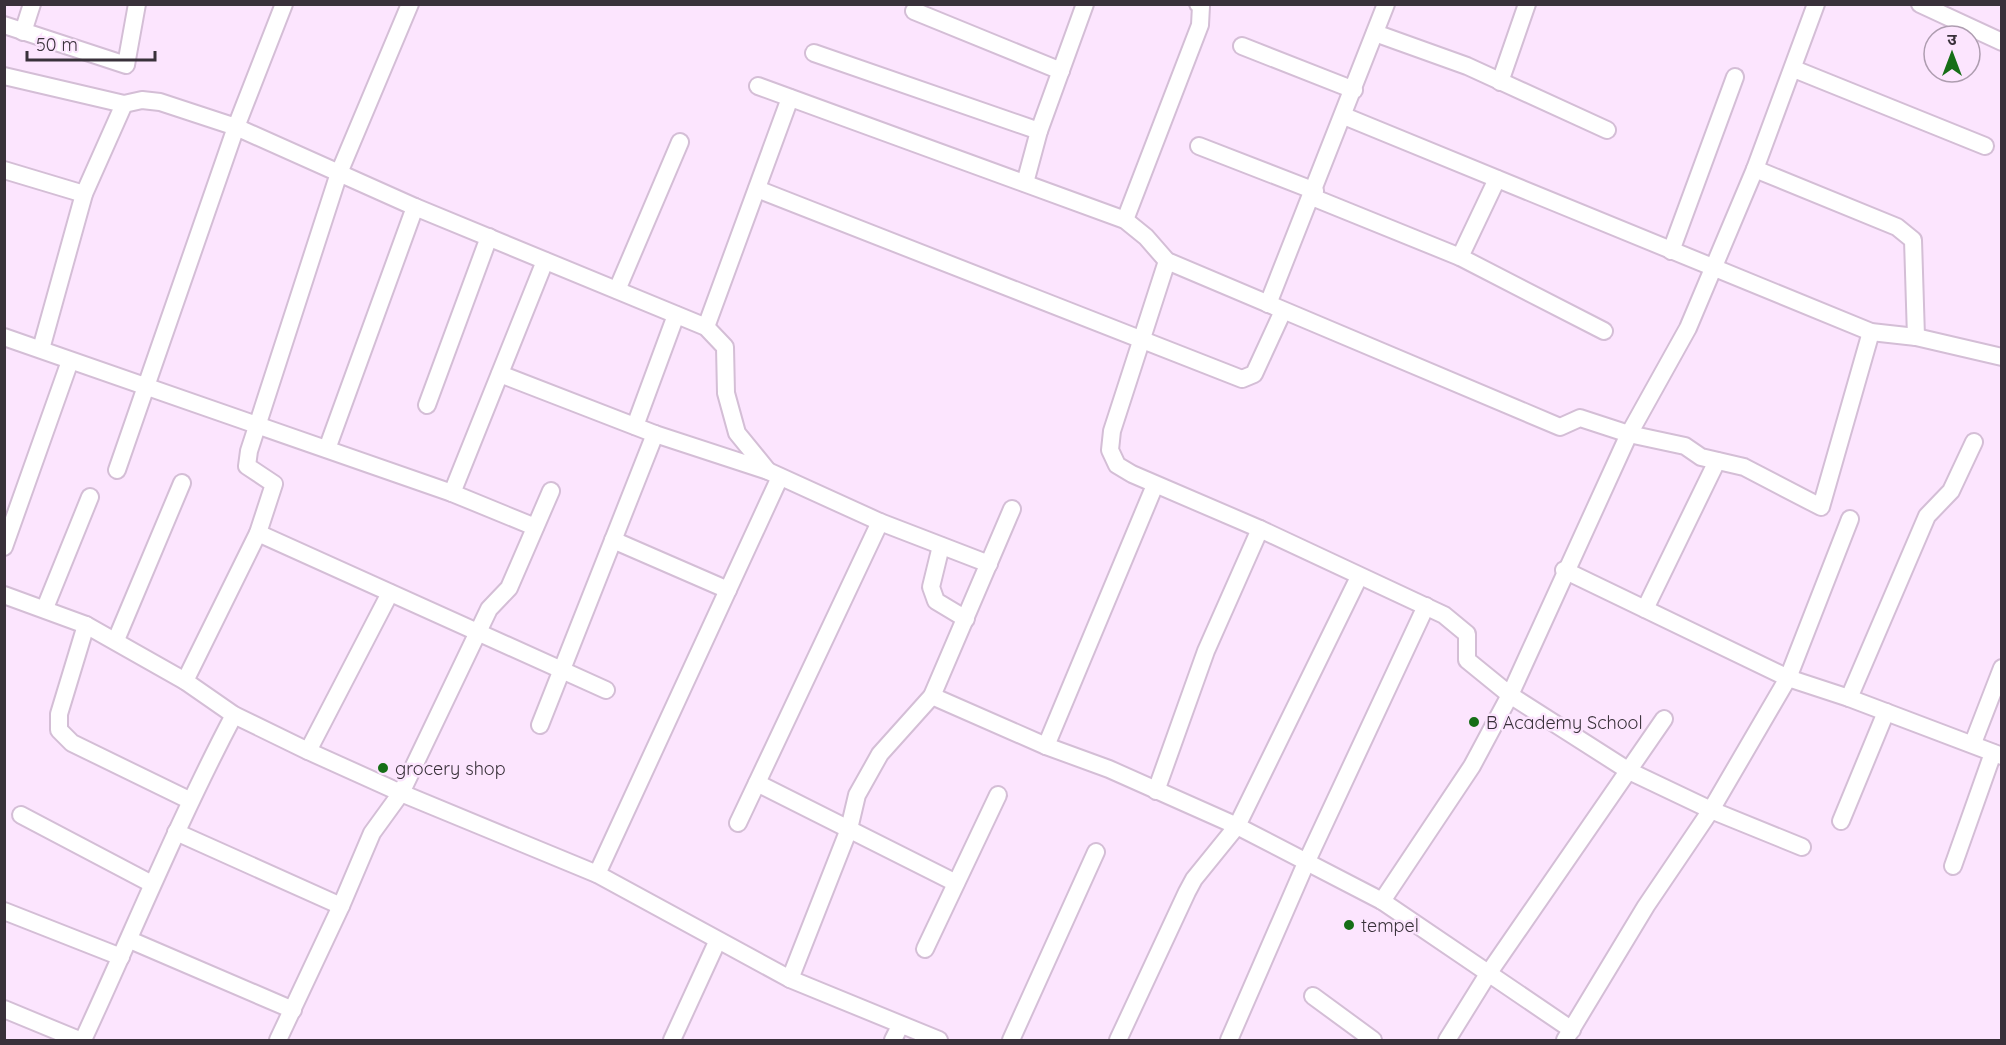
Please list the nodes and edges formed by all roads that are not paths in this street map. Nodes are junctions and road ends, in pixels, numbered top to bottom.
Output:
1 (32, 4) edge
2 (137, 4) edge
3 (284, 4) edge
4 (410, 4) edge
5 (1085, 4) edge
6 (1198, 4) edge
7 (1386, 4) edge
8 (1527, 4) edge
9 (1816, 4) edge
10 (1920, 4) edge
11 (914, 11) dead end
12 (4, 25) edge
13 (23, 32) junction
14 (1375, 33) junction
15 (2001, 42) edge
16 (1242, 46) dead end
17 (814, 53) dead end
18 (1794, 69) junction
19 (1061, 71) junction
20 (4, 76) edge
21 (1735, 77) dead end
22 (1500, 82) junction
23 (758, 86) dead end
24 (1354, 90) junction
25 (790, 98) junction
26 (124, 104) junction
27 (1344, 116) junction
28 (236, 127) junction
29 (1039, 130) junction
30 (1607, 130) dead end
31 (680, 142) dead end
32 (1199, 146) dead end
33 (1985, 146) dead end
34 (1755, 169) junction
35 (4, 170) edge
36 (339, 173) junction
37 (1497, 179) junction
38 (1025, 183) junction
39 (757, 189) junction
40 (84, 194) junction
41 (1313, 194) junction
42 (415, 207) junction
43 (1125, 220) junction
44 (489, 237) junction
45 (1671, 251) junction
46 (1460, 257) junction
47 (545, 261) junction
48 (1167, 261) junction
49 (1715, 269) junction
50 (617, 290) junction
51 (1275, 308) junction
52 (676, 315) junction
53 (706, 327) junction
54 (1604, 331) dead end
55 (1871, 332) junction
56 (4, 337) edge
57 (1916, 337) junction
58 (1143, 339) junction
59 (41, 349) junction
60 (2001, 357) edge
61 (70, 361) junction
62 (500, 375) junction
63 (147, 386) junction
64 (427, 405) dead end
65 (258, 424) junction
66 (635, 426) junction
67 (655, 434) junction
68 (1629, 434) junction
69 (1974, 442) dead end
70 (327, 449) junction
71 (1717, 461) junction
72 (117, 470) dead end
73 (774, 474) junction
74 (182, 483) dead end
75 (1155, 485) junction
76 (551, 491) dead end
77 (452, 493) junction
78 (90, 497) dead end
79 (1012, 509) dead end
80 (1850, 519) dead end
81 (880, 522) junction
82 (535, 527) junction
83 (1260, 529) junction
84 (258, 533) junction
85 (613, 540) junction
86 (941, 546) junction
87 (4, 547) edge
88 (989, 564) junction
89 (1564, 570) junction
90 (1359, 576) junction
91 (728, 590) junction
92 (390, 593) junction
93 (4, 595) edge
94 (1426, 606) junction
95 (45, 608) junction
96 (1645, 609) junction
97 (966, 619) junction
98 (86, 625) junction
99 (478, 633) junction
100 (116, 640) junction
101 (2001, 668) edge
102 (562, 670) junction
103 (1788, 678) junction
104 (185, 681) junction
105 (606, 690) dead end
106 (1510, 695) junction
107 (932, 696) junction
108 (1849, 698) junction
109 (1886, 712) junction
110 (234, 715) junction
111 (1664, 719) dead end
112 (540, 725) dead end
113 (1973, 743) junction
114 (1046, 746) junction
115 (308, 751) junction
116 (1997, 755) edge
117 (1629, 771) junction
118 (757, 783) junction
119 (1156, 792) junction
120 (401, 794) junction
121 (998, 795) dead end
122 (189, 800) junction
123 (1711, 810) junction
124 (21, 814) dead end
125 (1841, 821) dead end
126 (738, 823) dead end
127 (1237, 826) junction
128 (849, 829) junction
129 (176, 832) junction
130 (1802, 847) dead end
131 (1096, 852) dead end
132 (1306, 863) junction
133 (1953, 866) dead end
134 (597, 874) junction
135 (956, 883) junction
136 (152, 884) junction
137 (1382, 901) junction
138 (341, 906) junction
139 (4, 911) edge
140 (130, 940) junction
141 (717, 942) junction
142 (925, 949) dead end
143 (122, 957) junction
144 (1488, 974) junction
145 (790, 979) junction
146 (1313, 996) dead end
147 (4, 1009) edge
148 (293, 1010) junction
149 (896, 1033) edge
150 (1568, 1035) edge
151 (79, 1041) edge
152 (83, 1041) edge
153 (278, 1041) edge
154 (672, 1041) edge
155 (939, 1041) edge
156 (1011, 1041) edge
157 (1118, 1041) edge
158 (1229, 1041) edge
159 (1373, 1041) edge
160 (1447, 1041) edge

1 - 13 street
2 - 13 street
3 - 28 street
4 - 36 street
5 - 19 street
6 - 43 street
7 - 14 street
8 - 22 street
9 - 18 street
10 - 15 street
11 - 19 street
12 - 13 street
14 - 22 street
14 - 24 street
16 - 24 street
17 - 29 street
18 - 33 street
18 - 34 street
19 - 29 street
20 - 26 street
21 - 45 street
22 - 30 street
23 - 25 street
24 - 27 street
25 - 38 street
25 - 39 street
26 - 28 street
26 - 40 street
27 - 37 street
27 - 41 street
28 - 36 street
28 - 63 street
29 - 38 street
31 - 50 street
32 - 41 street
34 - 49 street
34 - 57 street
35 - 40 street
36 - 42 street
36 - 65 street
37 - 45 street
37 - 46 street
38 - 43 street
39 - 53 street
39 - 58 street
40 - 59 street
41 - 46 street
41 - 51 street
42 - 44 street
42 - 70 street
43 - 48 street
44 - 47 street
44 - 64 street
45 - 49 street
46 - 54 street
47 - 50 street
47 - 62 street
48 - 51 street
48 - 58 street
49 - 55 street
49 - 68 street
50 - 52 street
51 - 58 street
51 - 68 street
52 - 53 street
52 - 66 street
53 - 73 street
55 - 57 street
55 - 71 street
56 - 59 street
57 - 60 street
58 - 75 street
59 - 61 street
61 - 63 street
61 - 87 street
62 - 66 street
62 - 77 street
63 - 65 street
63 - 72 street
65 - 70 street
65 - 84 street
66 - 67 street
67 - 73 street
67 - 85 street
68 - 71 street
68 - 89 street
69 - 108 street
70 - 77 street
71 - 96 street
73 - 81 street
73 - 91 street
74 - 100 street
75 - 83 street
75 - 114 street
76 - 82 street
77 - 82 street
78 - 95 street
79 - 88 street
80 - 103 street
81 - 86 street
81 - 118 street
82 - 99 street
83 - 90 street
83 - 119 street
84 - 92 street
84 - 104 street
85 - 91 street
85 - 102 street
86 - 88 street
86 - 97 street
88 - 97 street
89 - 96 street
89 - 106 street
90 - 94 street
90 - 127 street
91 - 134 street
92 - 99 street
92 - 115 street
93 - 95 street
94 - 106 street
94 - 132 street
95 - 98 street
96 - 103 street
97 - 107 street
98 - 100 street
98 - 122 street
99 - 102 street
99 - 120 street
100 - 104 street
101 - 113 street
102 - 105 street
102 - 112 street
103 - 108 street
103 - 123 street
104 - 110 street
106 - 117 street
106 - 137 street
107 - 114 street
107 - 128 street
108 - 109 street
109 - 113 street
109 - 125 street
110 - 115 street
110 - 122 street
111 - 117 street
113 - 116 street
114 - 119 street
115 - 120 street
116 - 133 street
117 - 123 street
117 - 144 street
118 - 126 street
118 - 128 street
119 - 127 street
120 - 134 street
120 - 138 street
121 - 135 street
122 - 129 street
123 - 130 street
123 - 150 street
124 - 136 street
127 - 132 street
127 - 157 street
128 - 135 street
128 - 145 street
129 - 136 street
129 - 138 street
131 - 156 street
132 - 137 street
132 - 158 street
134 - 141 street
135 - 142 street
136 - 140 street
137 - 144 street
138 - 148 street
139 - 143 street
140 - 143 street
140 - 148 street
141 - 145 street
141 - 154 street
143 - 152 street
144 - 150 street
144 - 160 street
145 - 149 street
146 - 159 street
147 - 151 street
148 - 153 street
149 - 155 street

